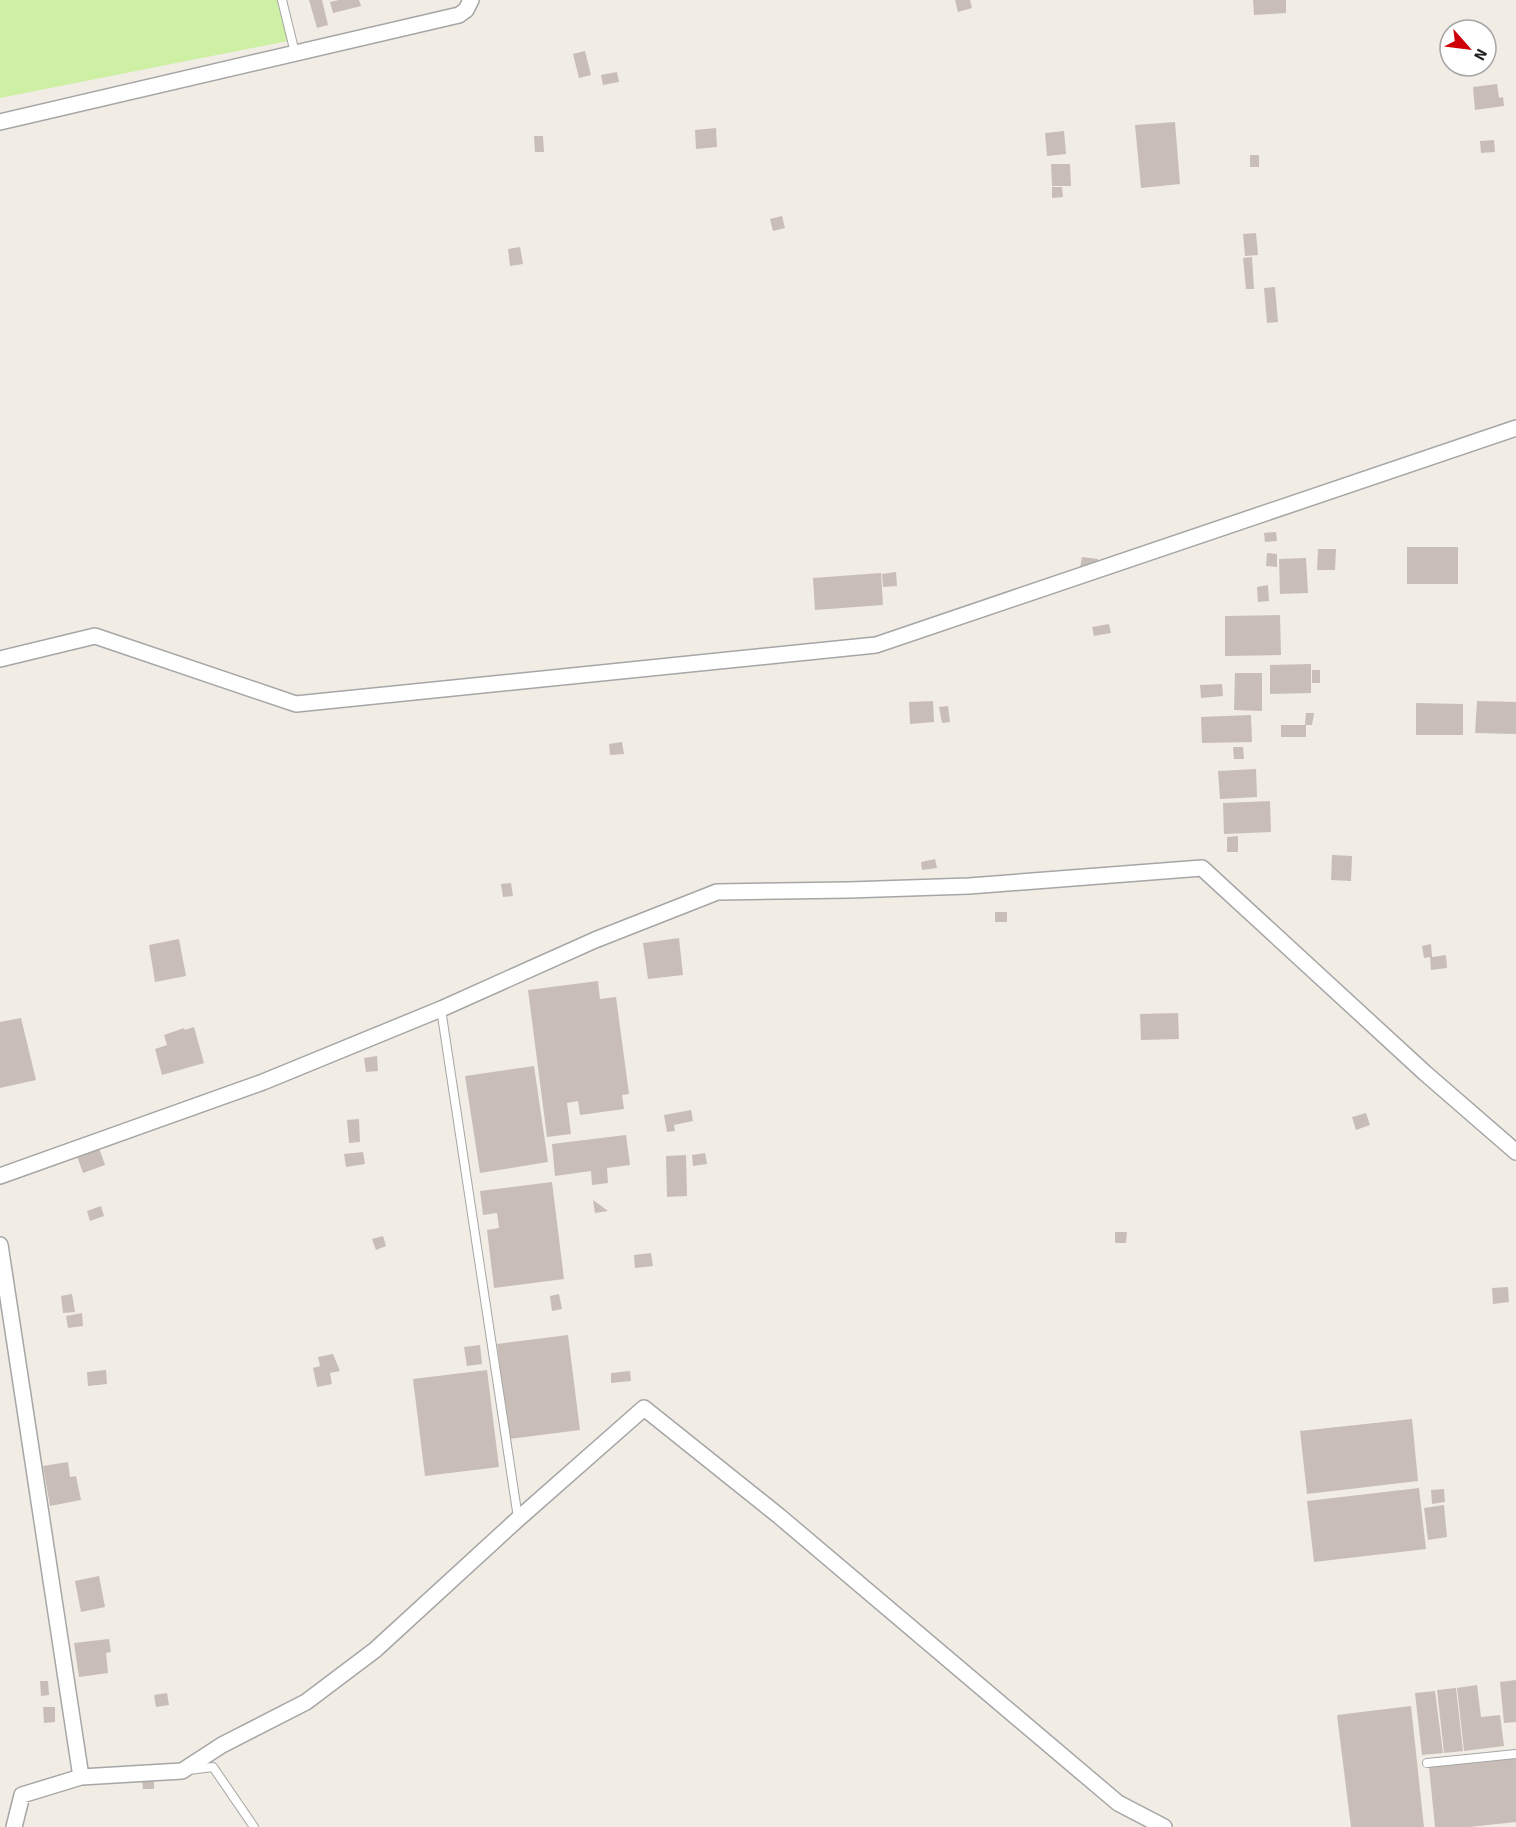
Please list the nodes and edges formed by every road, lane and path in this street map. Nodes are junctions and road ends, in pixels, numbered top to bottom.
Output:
1 (282, 0) edge
2 (471, 0) edge
3 (295, 53) junction
4 (0, 122) edge
5 (1516, 428) edge
6 (0, 659) edge
7 (441, 1009) junction
8 (1516, 1152) edge
9 (0, 1176) edge
10 (0, 1245) edge
11 (518, 1519) junction
12 (1516, 1754) edge
13 (1427, 1763) dead end
14 (182, 1771) junction
15 (81, 1777) junction
16 (14, 1827) edge
17 (254, 1827) edge
18 (1164, 1827) edge

1 - 3 lane
2 - 3 street
3 - 4 street
5 - 6 street
7 - 8 street
7 - 9 street
7 - 11 lane
10 - 15 street
11 - 14 street
11 - 18 street
12 - 13 lane
14 - 15 street
14 - 17 lane
15 - 16 street

